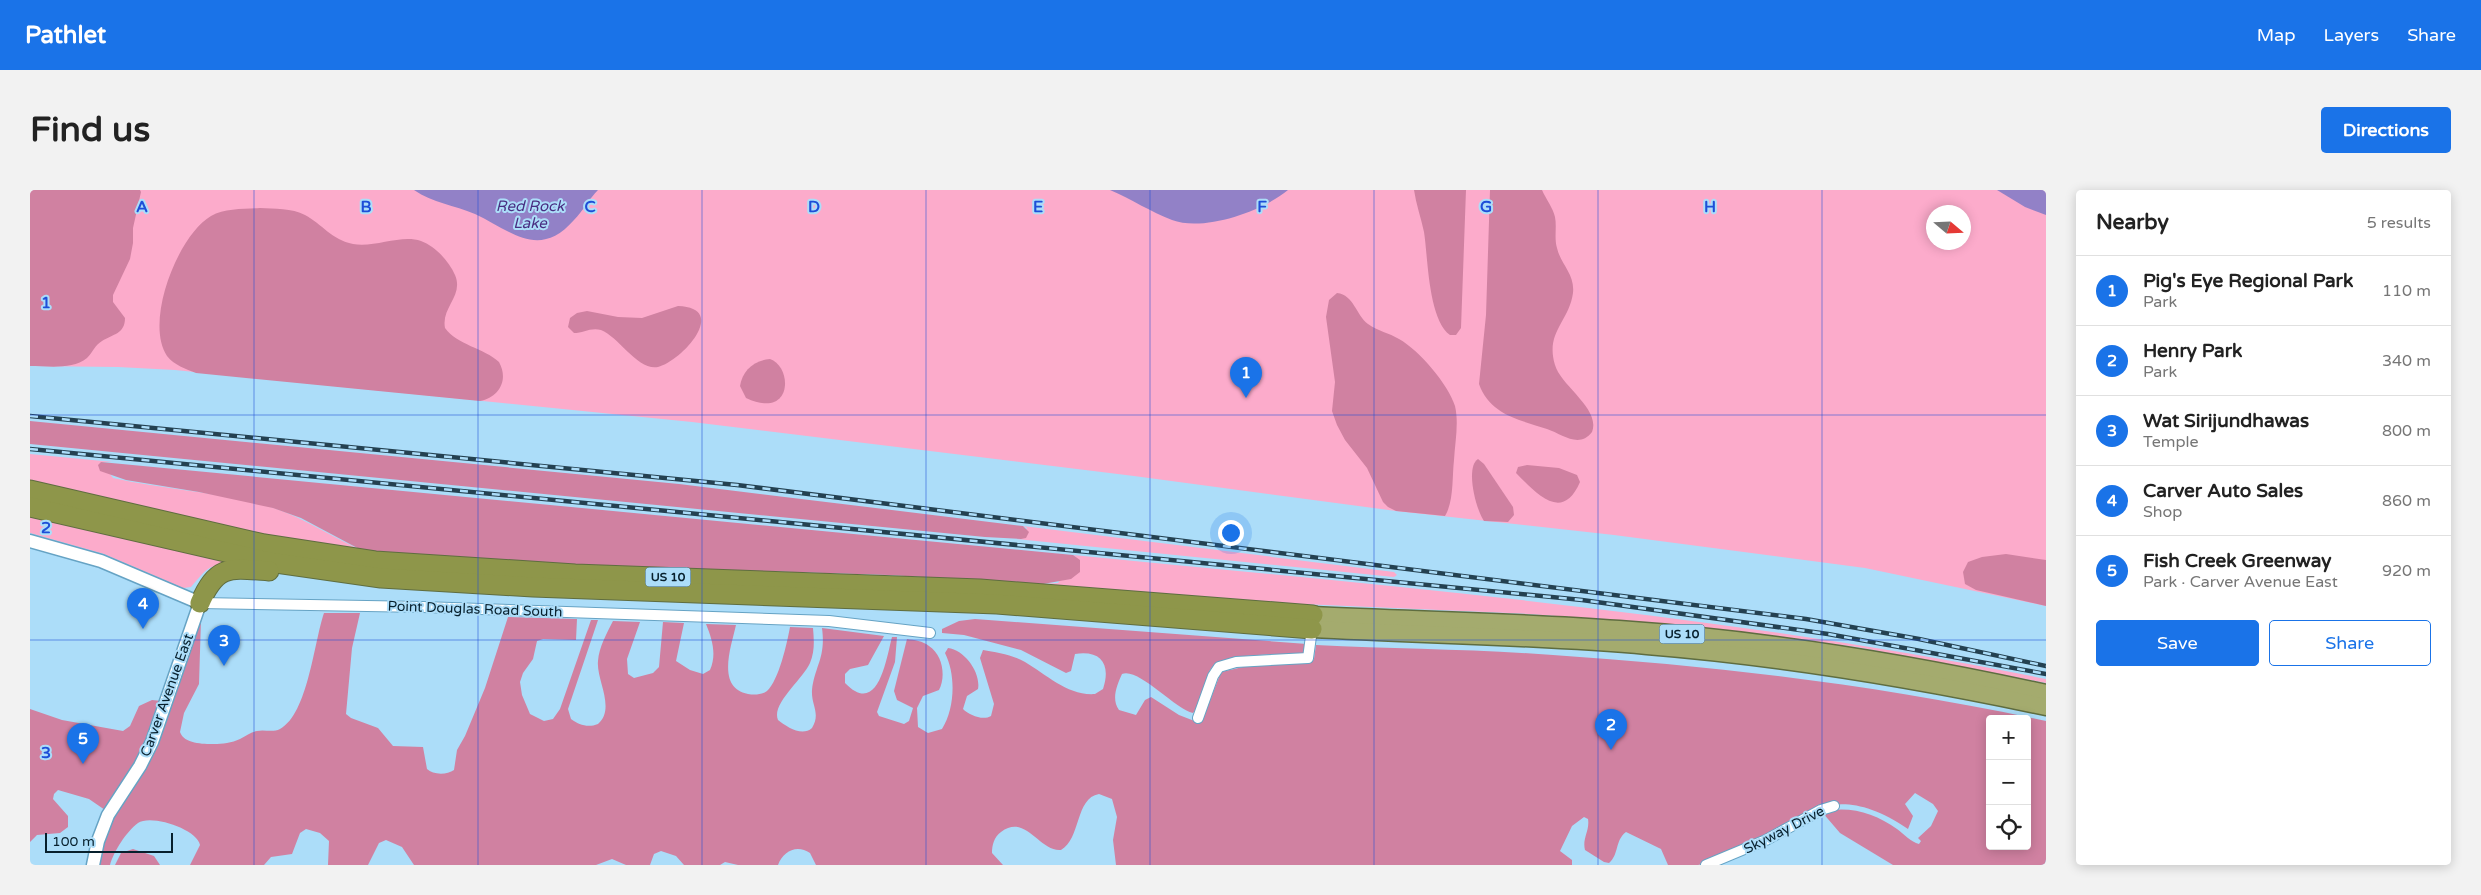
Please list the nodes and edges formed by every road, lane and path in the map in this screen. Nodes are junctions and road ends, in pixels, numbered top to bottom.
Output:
1 (30, 490) edge
2 (30, 507) edge
3 (30, 541) edge
4 (368, 576) junction
5 (200, 603) junction
6 (1313, 622) junction
7 (930, 633) dead end
8 (2046, 693) edge
9 (2046, 707) edge
10 (1198, 718) dead end
11 (1834, 806) dead end
12 (93, 865) edge
13 (1706, 865) edge

1 - 6 highway, US 10
2 - 4 highway, US 10
3 - 5 street, Point Douglas Road South
4 - 5 highway
4 - 6 highway, US 10
5 - 7 street, Point Douglas Road South
5 - 12 street, Carver Avenue East
6 - 8 highway, US 10
6 - 9 highway, US 10
6 - 10 street
11 - 13 street, Skyway Drive

